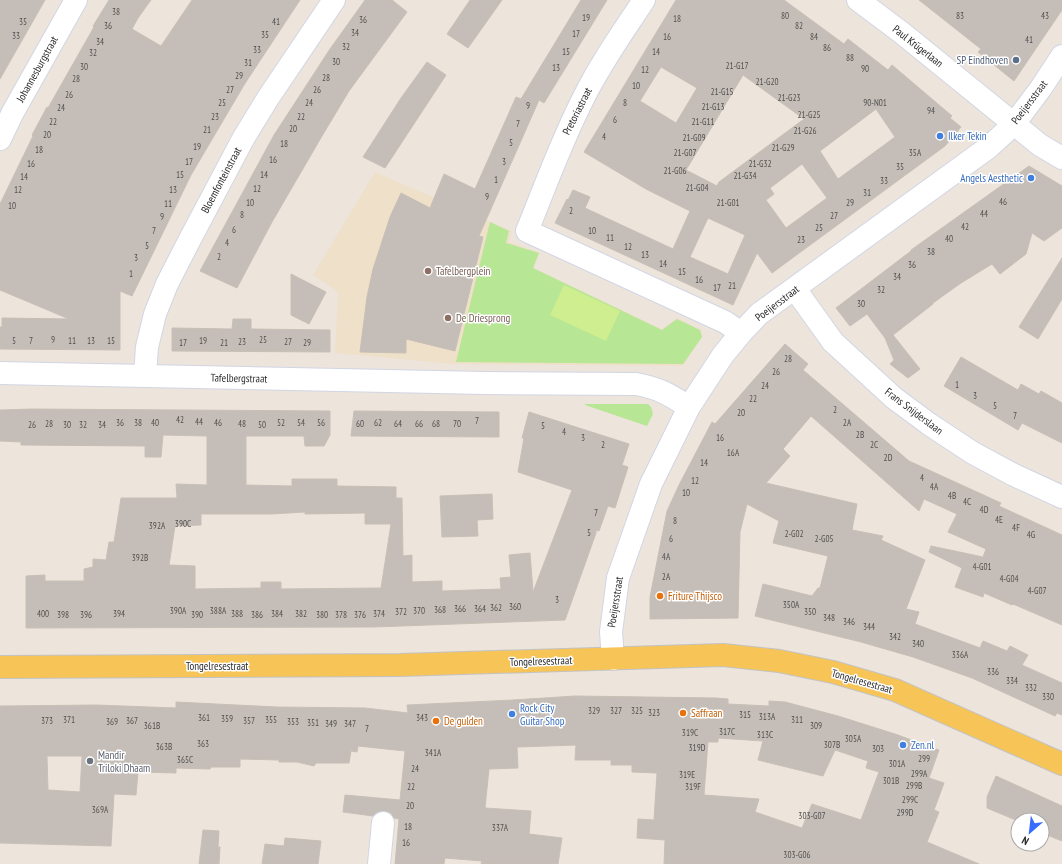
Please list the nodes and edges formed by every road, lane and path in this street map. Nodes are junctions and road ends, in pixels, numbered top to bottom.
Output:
1 (76, 0) edge
2 (334, 0) edge
3 (644, 0) edge
4 (858, 0) edge
5 (1062, 56) edge
6 (1014, 124) junction
7 (0, 139) edge
8 (1062, 158) edge
9 (795, 289) junction
10 (740, 333) junction
11 (0, 373) edge
12 (145, 376) junction
13 (689, 407) junction
14 (1062, 497) edge
15 (613, 659) junction
16 (0, 666) edge
17 (1062, 764) edge
18 (383, 823) dead end
19 (379, 864) edge

1 - 7 street, Johannesburgstraat
2 - 12 street, Bloemfonteinstraat
3 - 10 street, Pretoriastraat
4 - 6 street, Paul Krügerlaan
5 - 6 street, Poeijersstraat
6 - 8 street, Paul Krügerlaan
6 - 9 street, Poeijersstraat
9 - 10 street, Poeijersstraat
9 - 14 street, Frans Snijderslaan
10 - 13 street, Poeijersstraat
11 - 12 street, Tafelbergstraat
12 - 13 street, Tafelbergstraat
13 - 15 street, Poeijersstraat
15 - 16 main road, Tongelresestraat
15 - 17 main road, Tongelresestraat
18 - 19 street

